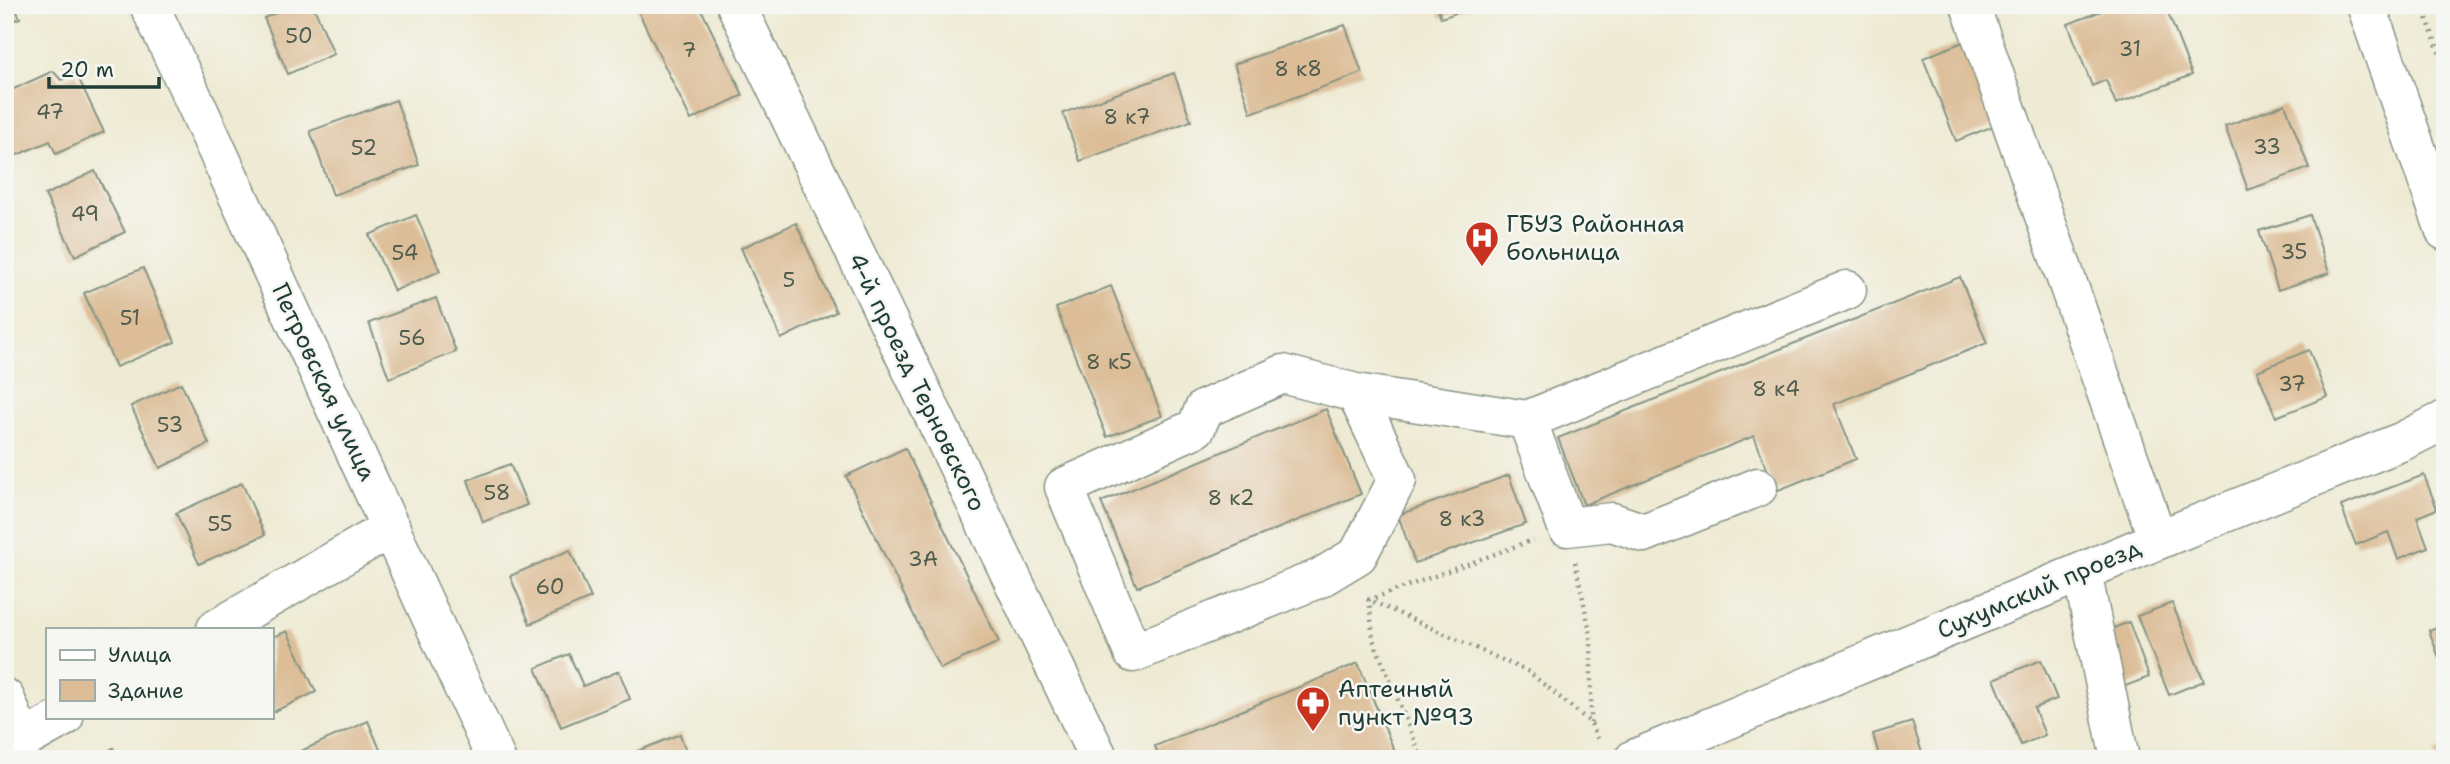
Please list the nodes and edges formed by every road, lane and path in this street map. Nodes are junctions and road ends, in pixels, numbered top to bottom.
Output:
1 (149, 5) edge
2 (736, 5) edge
3 (1970, 5) edge
4 (2366, 5) edge
5 (2422, 5) edge
6 (2445, 68) edge
7 (2445, 231) edge
8 (1847, 290) dead end
9 (1356, 393) junction
10 (1527, 420) junction
11 (2445, 420) edge
12 (1758, 486) dead end
13 (1567, 527) junction
14 (391, 528) junction
15 (2158, 540) junction
16 (2082, 572) junction
17 (1320, 578) junction
18 (1369, 600) junction
19 (218, 628) edge
20 (5, 698) edge
21 (62, 718) edge
22 (1591, 723) junction
23 (14, 746) edge
24 (1618, 753) edge
25 (496, 759) edge
26 (1099, 759) edge
27 (1422, 759) edge
28 (2120, 759) edge

1 - 14 street, Петровская улица
2 - 26 street, 4-й проезд Терновского
3 - 15 street
4 - 7 street
5 - 6 path
8 - 10 street
9 - 10 street
9 - 17 street
9 - 17 street
10 - 13 street
11 - 15 street, Сухумский проезд
12 - 13 street
13 - 18 path
13 - 22 path
14 - 19 street
14 - 25 street, Петровская улица
15 - 16 street, Сухумский проезд
16 - 24 street, Сухумский проезд
16 - 28 street
17 - 18 path
18 - 22 path
18 - 27 path
20 - 23 street
21 - 23 street
22 - 24 path

